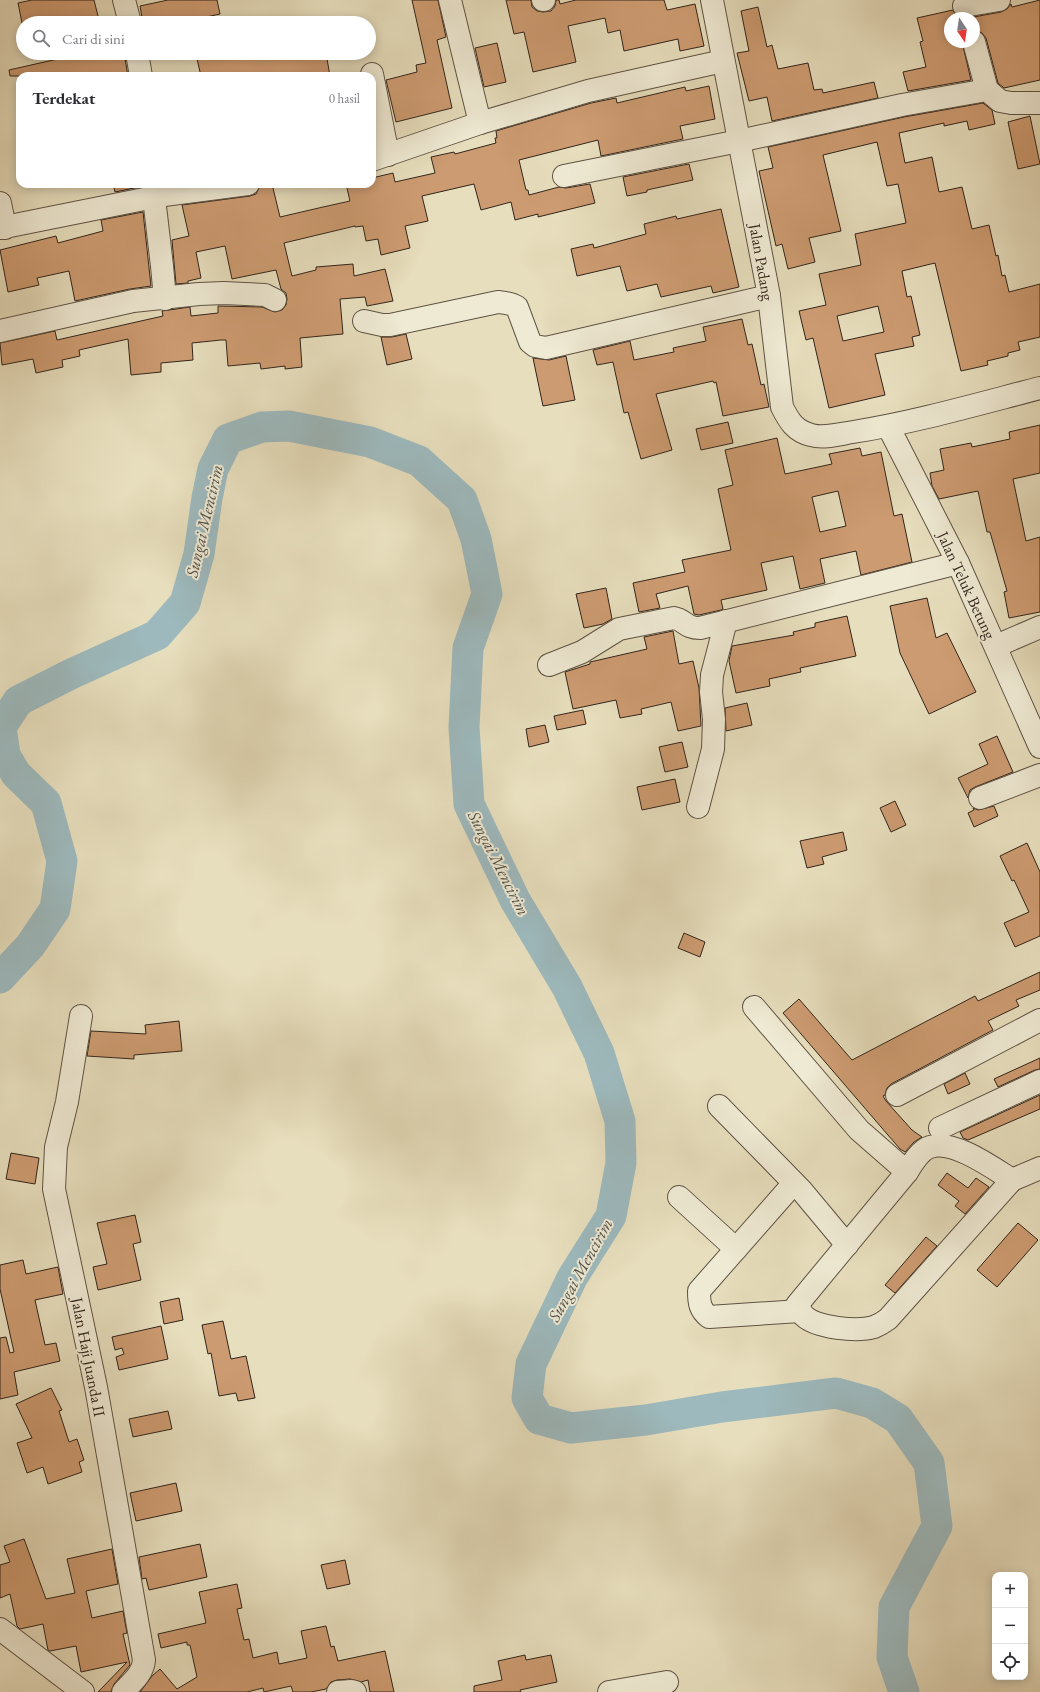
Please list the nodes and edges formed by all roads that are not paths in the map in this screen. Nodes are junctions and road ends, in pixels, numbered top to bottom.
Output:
1 (124, 0) edge
2 (450, 0) edge
3 (712, 0) edge
4 (999, 0) edge
5 (965, 8) edge
6 (128, 16) edge
7 (976, 48) edge
8 (138, 60) edge
9 (723, 60) junction
10 (140, 72) edge
11 (987, 90) junction
12 (1040, 104) edge
13 (376, 116) edge
14 (480, 123) junction
15 (739, 141) junction
16 (380, 158) edge
17 (564, 176) dead end
18 (204, 188) edge
19 (160, 192) edge
20 (0, 203) edge
21 (2, 228) edge
22 (769, 296) junction
23 (164, 299) junction
24 (275, 300) dead end
25 (364, 321) dead end
26 (0, 331) edge
27 (1040, 388) edge
28 (888, 426) junction
29 (958, 563) junction
30 (726, 621) junction
31 (1040, 627) edge
32 (996, 646) junction
33 (548, 665) dead end
34 (1040, 747) edge
35 (1040, 775) edge
36 (980, 798) dead end
37 (698, 807) dead end
38 (754, 1007) dead end
39 (81, 1016) dead end
40 (1040, 1020) edge
41 (1040, 1081) edge
42 (897, 1095) dead end
43 (719, 1106) dead end
44 (940, 1128) dead end
45 (1040, 1168) edge
46 (907, 1172) junction
47 (1012, 1180) junction
48 (794, 1183) junction
49 (679, 1198) dead end
50 (847, 1245) junction
51 (736, 1249) junction
52 (800, 1311) junction
53 (0, 1629) edge
54 (667, 1682) dead end
55 (83, 1692) edge
56 (124, 1692) edge
57 (338, 1692) edge
58 (355, 1692) edge
59 (609, 1692) edge

1 - 6 street
2 - 14 street
3 - 9 street, Jalan Padang
4 - 5 street
7 - 11 street
8 - 10 street
9 - 14 street
9 - 15 street, Jalan Padang
11 - 12 street
11 - 15 street
13 - 16 street
14 - 16 street
15 - 17 street
15 - 22 street, Jalan Padang
18 - 19 street
19 - 21 street
19 - 23 street
20 - 21 street
22 - 25 street
22 - 28 street, Jalan Padang
23 - 24 street
23 - 26 street
27 - 28 street, Jalan Padang
28 - 29 street, Jalan Teluk Betung
29 - 30 street
29 - 32 street, Jalan Teluk Betung
30 - 33 street
30 - 37 street
31 - 32 street
32 - 34 street, Jalan Teluk Betung
35 - 36 street
38 - 46 street
39 - 56 street, Jalan Haji Juanda II
40 - 42 street
41 - 44 street
43 - 48 street
45 - 47 street
46 - 47 street
46 - 50 street
47 - 52 street
48 - 50 street
48 - 51 street
49 - 51 street
50 - 52 street
51 - 52 street
53 - 55 street
54 - 59 street
57 - 58 street

